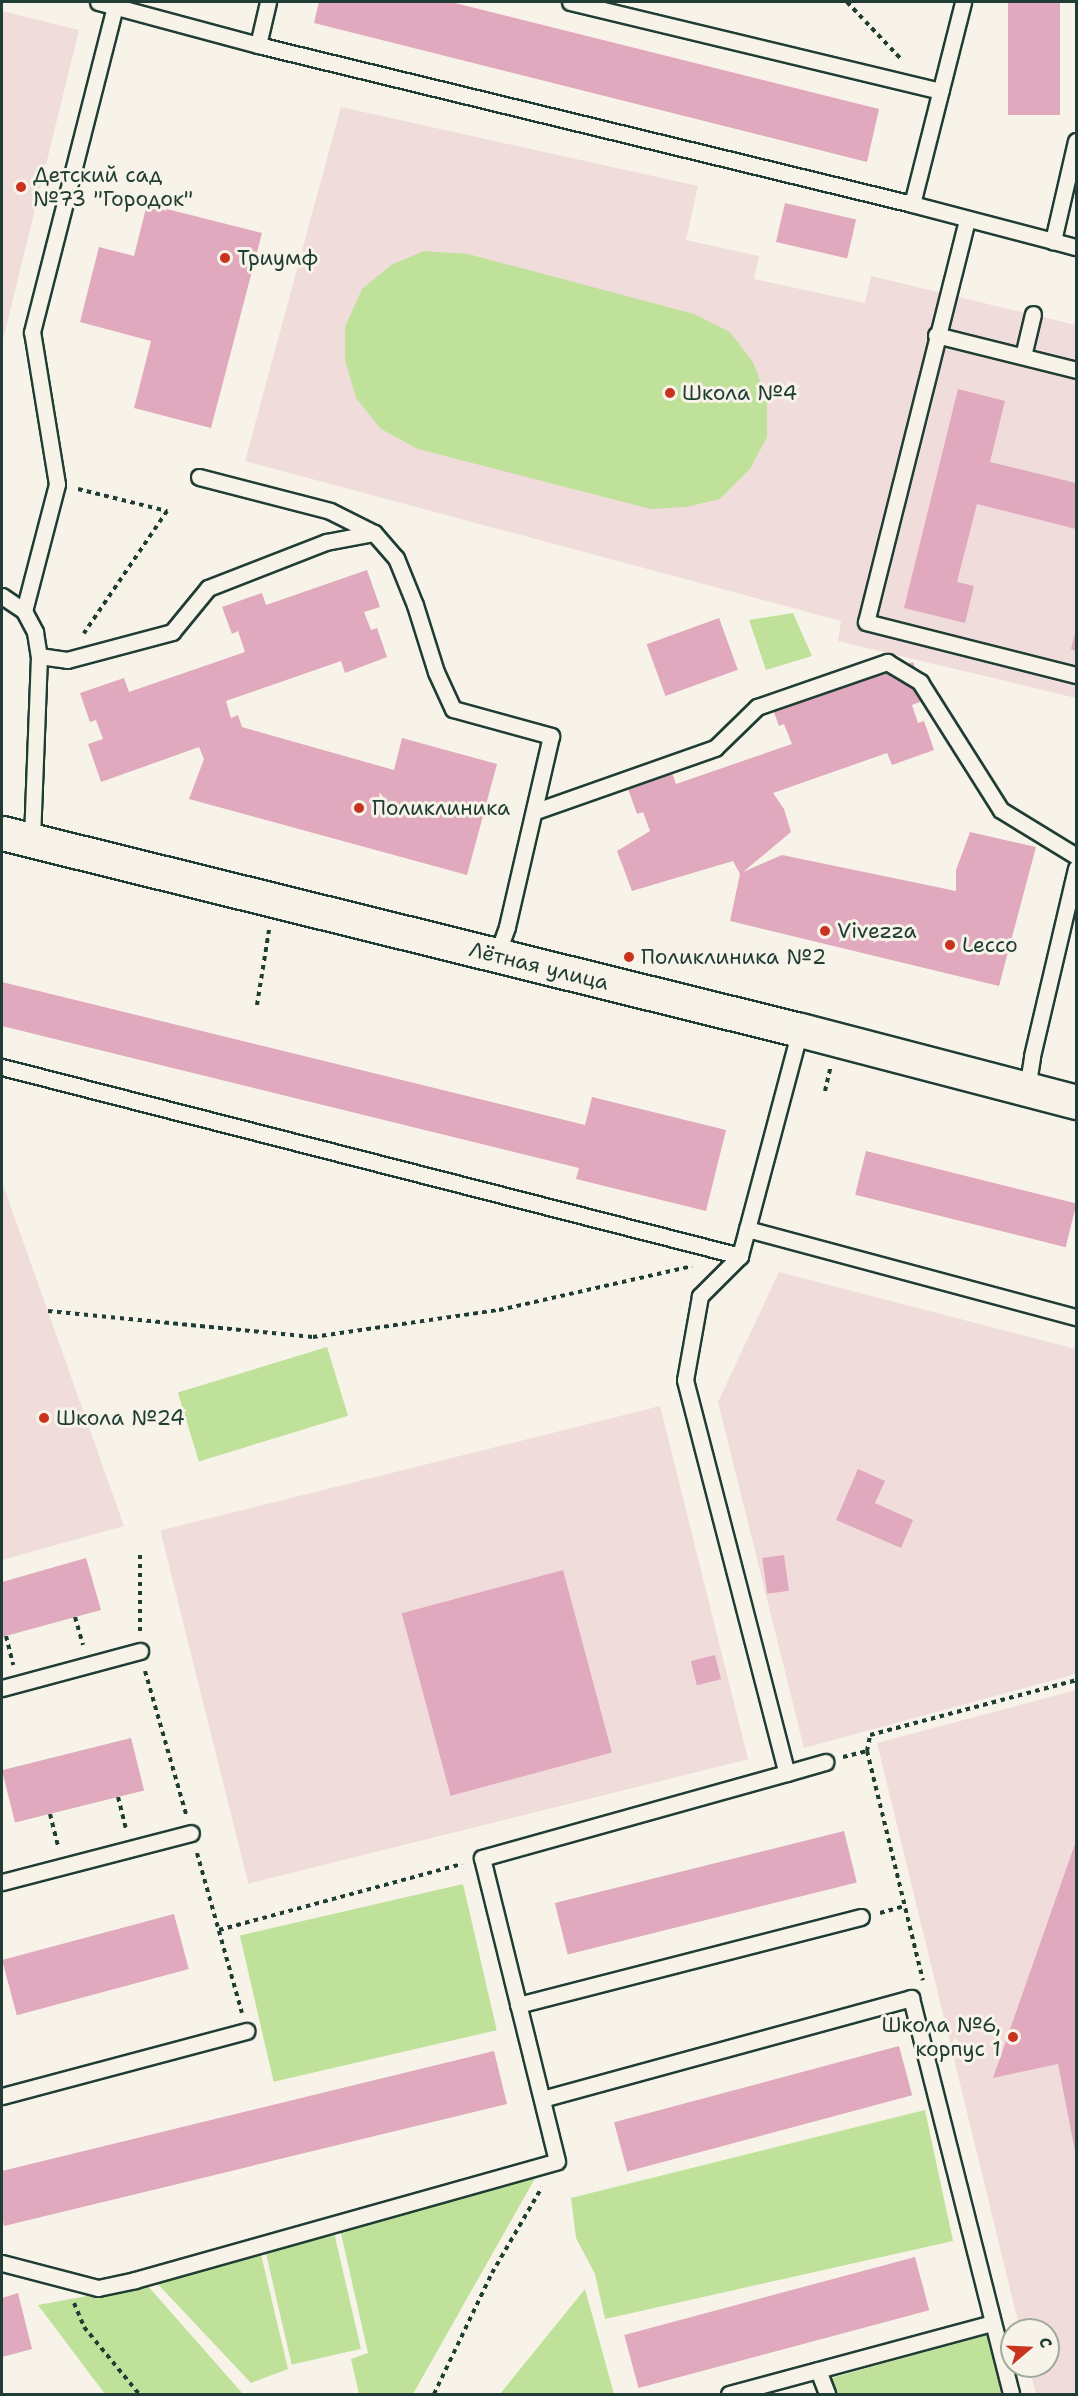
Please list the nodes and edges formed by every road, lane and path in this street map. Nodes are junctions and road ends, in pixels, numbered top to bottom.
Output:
1 (98, 2) edge
2 (268, 2) edge
3 (570, 2) edge
4 (847, 2) edge
5 (963, 2) edge
6 (116, 4) edge
7 (258, 45) junction
8 (912, 84) junction
9 (940, 92) junction
10 (1077, 141) edge
11 (912, 204) junction
12 (967, 220) junction
13 (1053, 242) junction
14 (1077, 247) edge
15 (1033, 314) dead end
16 (936, 335) junction
17 (1023, 356) junction
18 (1077, 370) edge
19 (199, 477) dead end
20 (57, 484) junction
21 (374, 533) junction
22 (2, 596) edge
23 (24, 611) junction
24 (39, 656) junction
25 (67, 660) junction
26 (1077, 675) edge
27 (536, 811) junction
28 (17, 836) edge
29 (1077, 856) edge
30 (1077, 868) edge
31 (1073, 889) edge
32 (269, 929) dead end
33 (497, 955) junction
34 (257, 1005) dead end
35 (800, 1030) junction
36 (831, 1065) dead end
37 (2, 1067) edge
38 (1027, 1089) junction
39 (825, 1091) dead end
40 (1077, 1102) edge
41 (747, 1229) junction
42 (740, 1256) junction
43 (694, 1266) dead end
44 (48, 1311) dead end
45 (1077, 1317) edge
46 (140, 1551) dead end
47 (75, 1617) dead end
48 (6, 1636) dead end
49 (140, 1651) junction
50 (88, 1665) junction
51 (1077, 1680) edge
52 (18, 1684) junction
53 (2, 1688) edge
54 (825, 1762) joint
55 (787, 1773) junction
56 (118, 1797) dead end
57 (50, 1814) dead end
58 (191, 1833) junction
59 (131, 1848) junction
60 (483, 1858) junction
61 (64, 1866) junction
62 (2, 1882) edge
63 (861, 1917) dead end
64 (219, 1930) junction
65 (518, 2005) junction
66 (247, 2031) joint
67 (2, 2096) edge
68 (542, 2099) junction
69 (557, 2161) junction
70 (2, 2263) edge
71 (65, 2280) junction
72 (993, 2323) junction
73 (818, 2370) junction
74 (139, 2394) edge
75 (434, 2394) edge
76 (729, 2394) edge
77 (827, 2394) edge
78 (1011, 2394) edge

1 - 6 lane
2 - 7 lane
3 - 8 lane
4 - 8 path
5 - 9 lane
6 - 7 lane
6 - 20 lane
7 - 11 lane
8 - 9 lane
9 - 11 lane
10 - 13 lane
11 - 12 lane
12 - 13 lane
12 - 16 lane
13 - 14 lane
15 - 17 lane
16 - 17 lane
16 - 26 lane
17 - 18 lane
19 - 21 lane
20 - 23 lane
20 - 25 path
21 - 25 lane
21 - 27 lane
22 - 23 lane
23 - 24 lane
24 - 25 lane
24 - 28 lane
27 - 29 lane
27 - 33 lane
28 - 33 street, Лётная улица
30 - 31 lane
31 - 38 lane
32 - 34 path
33 - 35 street, Лётная улица
35 - 38 street, Лётная улица
35 - 41 lane
36 - 39 path
37 - 42 lane
38 - 40 street, Лётная улица
41 - 42 lane
41 - 45 lane
42 - 55 lane
43 - 44 path
46 - 49 path
47 - 50 path
48 - 52 path
49 - 50 lane
49 - 58 path
50 - 52 lane
51 - 54 path
52 - 53 lane
54 - 55 lane
55 - 60 lane
56 - 59 path
57 - 61 path
58 - 59 lane
58 - 64 path
59 - 61 lane
60 - 64 path
60 - 65 lane
61 - 62 lane
63 - 65 lane
64 - 66 path
65 - 68 lane
66 - 67 lane
68 - 69 lane
68 - 72 lane
69 - 71 lane
69 - 75 path
70 - 71 lane
71 - 74 path
72 - 73 lane
72 - 78 lane
73 - 76 lane
73 - 77 lane

